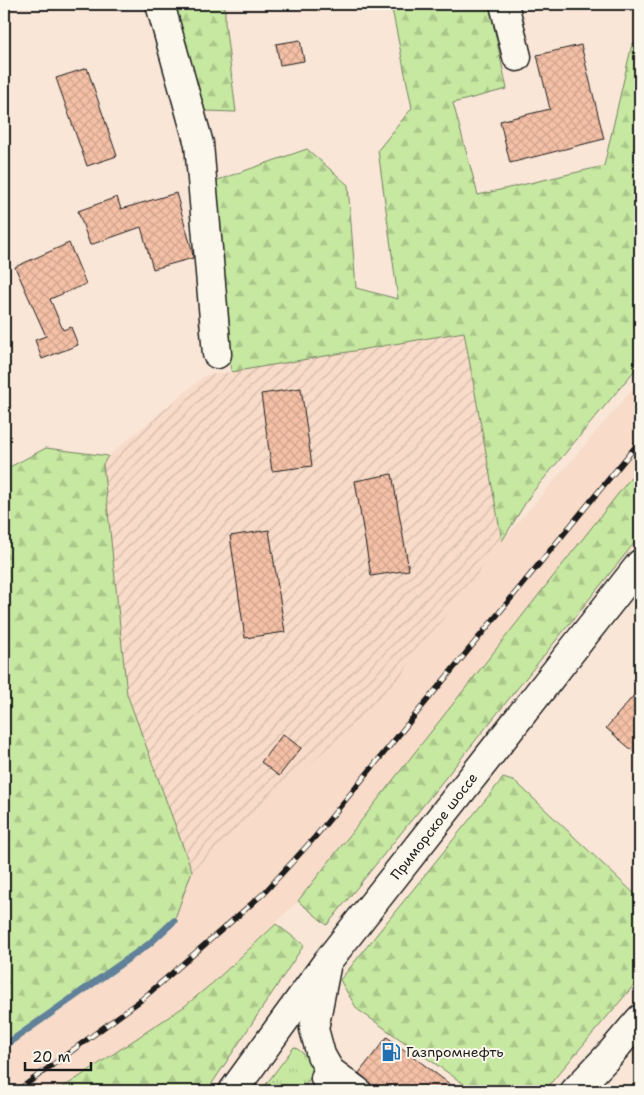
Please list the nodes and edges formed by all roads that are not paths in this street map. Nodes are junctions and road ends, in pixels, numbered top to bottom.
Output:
1 (160, 4) edge
2 (504, 4) edge
3 (517, 57) dead end
4 (217, 354) dead end
5 (640, 564) edge
6 (327, 962) junction
7 (640, 1018) edge
8 (611, 1053) junction
9 (233, 1091) edge
10 (357, 1091) edge
11 (567, 1091) edge
12 (575, 1091) edge

1 - 4 main road
2 - 3 main road
5 - 6 main road, Приморское шоссе
6 - 9 main road, Приморское шоссе
6 - 10 main road
7 - 8 main road
8 - 11 main road
8 - 12 main road

